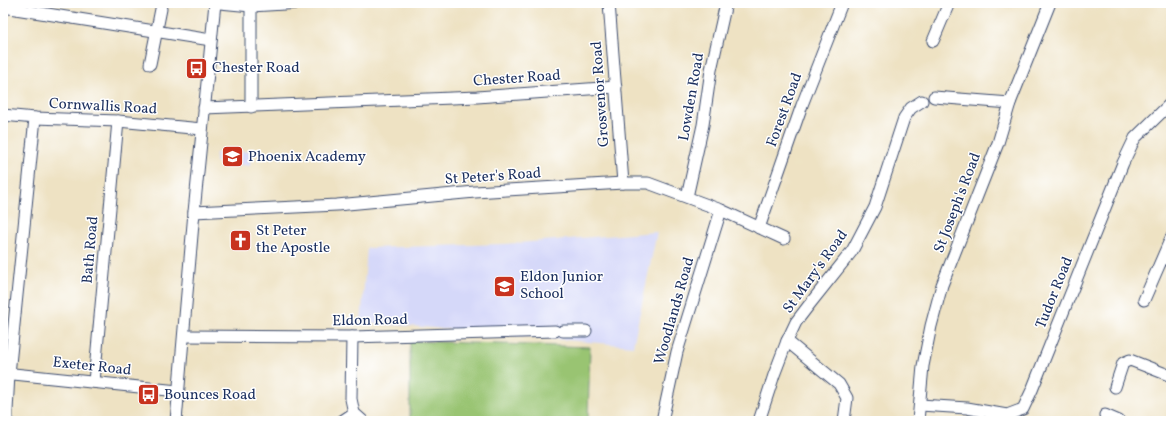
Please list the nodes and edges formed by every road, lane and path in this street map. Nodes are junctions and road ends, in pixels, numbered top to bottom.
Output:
1 (215, 3) edge
2 (220, 3) edge
3 (302, 3) edge
4 (610, 3) edge
5 (726, 3) edge
6 (842, 3) edge
7 (949, 3) edge
8 (1050, 3) edge
9 (252, 6) junction
10 (3, 7) edge
11 (161, 9) dead end
12 (157, 32) junction
13 (211, 40) junction
14 (933, 41) dead end
15 (150, 64) dead end
16 (616, 87) junction
17 (934, 97) dead end
18 (922, 101) dead end
19 (1010, 103) junction
20 (1171, 103) edge
21 (251, 107) junction
22 (204, 108) junction
23 (3, 115) edge
24 (35, 118) junction
25 (118, 121) junction
26 (202, 129) junction
27 (623, 183) junction
28 (687, 197) junction
29 (721, 210) junction
30 (194, 212) junction
31 (759, 228) junction
32 (1171, 238) edge
33 (784, 239) dead end
34 (1144, 300) dead end
35 (586, 330) dead end
36 (184, 336) junction
37 (352, 337) junction
38 (787, 341) junction
39 (6, 373) edge
40 (1171, 376) edge
41 (94, 382) junction
42 (1115, 387) dead end
43 (178, 391) junction
44 (920, 405) junction
45 (354, 413) junction
46 (1104, 415) dead end
47 (7, 421) edge
48 (176, 421) edge
49 (342, 421) edge
50 (363, 421) edge
51 (662, 421) edge
52 (758, 421) edge
53 (844, 421) edge
54 (918, 421) edge
55 (1119, 421) edge

1 - 13 street
2 - 9 street
3 - 9 street
4 - 16 street, Grosvenor Road
5 - 28 street, Lowden Road
6 - 31 street, Forest Road
7 - 14 street
8 - 19 street, St Joseph's Road
9 - 21 street
10 - 12 street
11 - 12 street
12 - 13 street
12 - 15 street
13 - 22 street
16 - 21 street, Chester Road
16 - 27 street, Grosvenor Road
17 - 19 street
18 - 38 street, St Mary's Road
19 - 44 street, St Joseph's Road
20 - 44 street, Tudor Road
21 - 22 street, Chester Road
22 - 26 street
23 - 24 street, Cornwallis Road
24 - 25 street, Cornwallis Road
24 - 39 street
25 - 26 street, Cornwallis Road
25 - 41 street, Bath Road
26 - 30 street
27 - 28 street, St Peter's Road
27 - 30 street, St Peter's Road
28 - 29 street, St Peter's Road
29 - 31 street, St Peter's Road
29 - 51 street, Woodlands Road
30 - 36 street
31 - 33 street, St Peter's Road
32 - 34 street
35 - 37 street, Eldon Road
36 - 37 street, Eldon Road
36 - 43 street
37 - 45 street
38 - 52 street, St Mary's Road
38 - 53 street
39 - 41 street, Exeter Road
39 - 47 street
40 - 42 street
41 - 43 street, Exeter Road
43 - 48 street
44 - 54 street, St Joseph's Road
45 - 49 street
45 - 50 street
46 - 55 street

